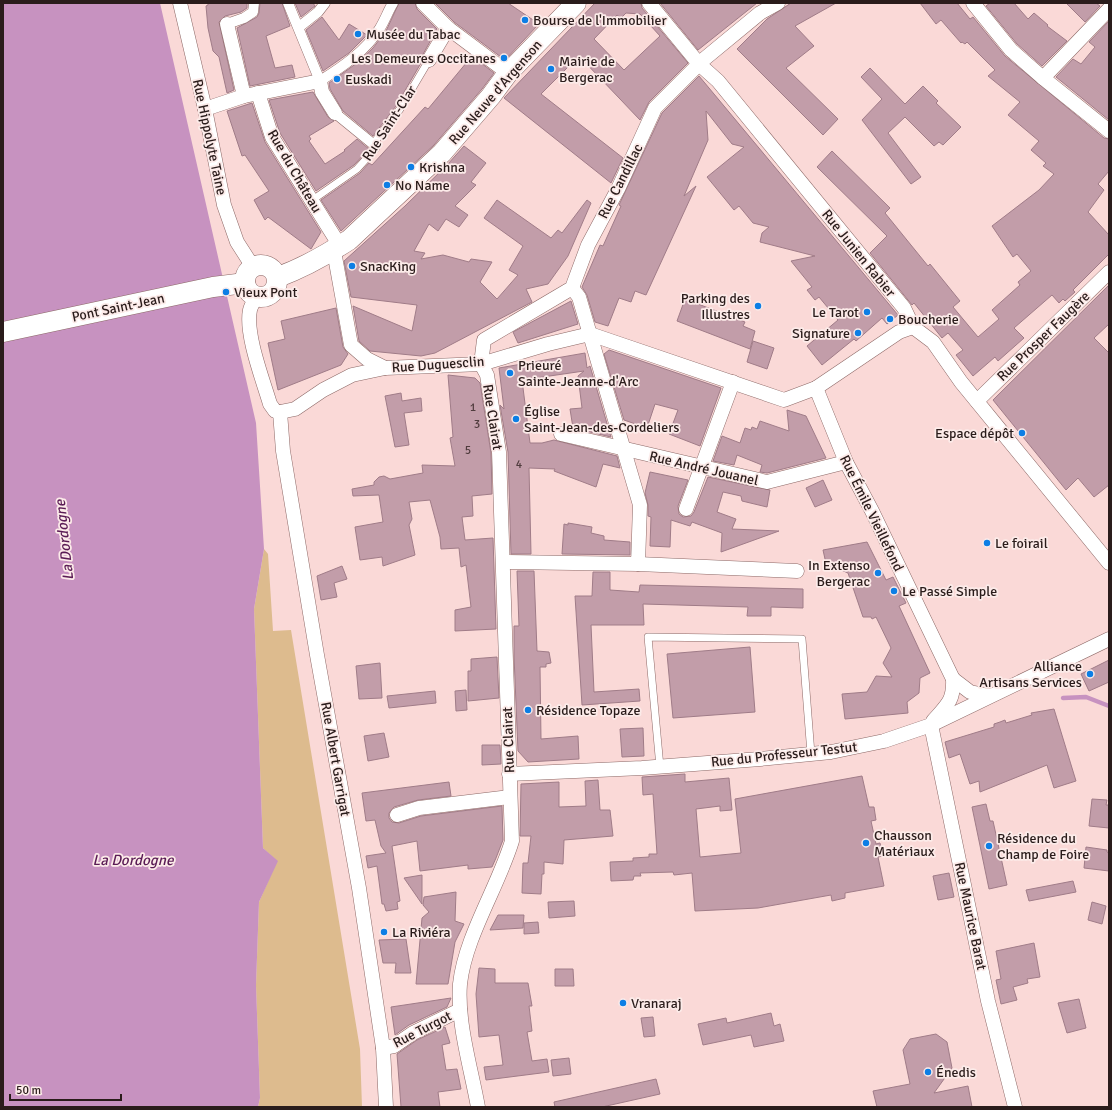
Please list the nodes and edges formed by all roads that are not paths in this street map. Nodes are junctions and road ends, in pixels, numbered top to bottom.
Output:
1 (180, 3) edge
2 (254, 3) edge
3 (288, 3) edge
4 (325, 3) edge
5 (423, 3) edge
6 (576, 3) edge
7 (649, 3) edge
8 (778, 3) edge
9 (973, 3) edge
10 (389, 4) edge
11 (1109, 9) edge
12 (227, 24) joint
13 (299, 27) junction
14 (448, 28) junction
15 (429, 60) joint
16 (699, 64) junction
17 (508, 73) junction
18 (1043, 78) junction
19 (320, 81) junction
20 (258, 93) junction
21 (244, 96) junction
22 (205, 109) junction
23 (334, 113) joint
24 (1109, 131) edge
25 (373, 144) junction
26 (311, 201) junction
27 (337, 248) junction
28 (1109, 272) edge
29 (278, 277) junction
30 (247, 282) junction
31 (572, 288) junction
32 (913, 327) junction
33 (3, 332) edge
34 (590, 334) junction
35 (481, 364) junction
36 (385, 368) junction
37 (732, 382) junction
38 (816, 388) junction
39 (977, 401) junction
40 (280, 412) junction
41 (561, 434) dead end
42 (624, 449) junction
43 (846, 462) junction
44 (701, 468) junction
45 (686, 510) dead end
46 (504, 562) junction
47 (1109, 563) edge
48 (638, 564) junction
49 (797, 571) dead end
50 (1109, 638) edge
51 (952, 679) junction
52 (989, 696) junction
53 (930, 725) junction
54 (811, 754) junction
55 (660, 767) junction
56 (509, 774) junction
57 (510, 797) junction
58 (397, 815) dead end
59 (460, 1010) junction
60 (383, 1048) junction
61 (386, 1107) edge
62 (478, 1107) edge
63 (1015, 1107) edge

1 - 22 street, Rue Hippolyte Taine
2 - 12 street
3 - 13 street
4 - 13 street
5 - 14 street
6 - 17 main road, Rue Neuve d'Argenson
7 - 16 street, Rue Junien Rabier
8 - 16 street, Rue Candillac
9 - 18 street
10 - 19 street
11 - 18 street
12 - 21 street
13 - 19 street
14 - 15 street, Rue Saint-Clar
14 - 17 street
15 - 25 lane, Rue Saint-Clar
16 - 31 street, Rue Candillac
16 - 32 street, Rue Junien Rabier
17 - 27 main road, Rue Neuve d'Argenson
18 - 24 street
19 - 20 street
19 - 23 street
20 - 21 street
20 - 26 street, Rue du Château
21 - 22 street
22 - 30 street, Rue Hippolyte Taine
23 - 25 street
25 - 26 lane, Rue Saint-Clar
26 - 27 street, Rue du Château
27 - 29 main road, Rue Neuve d'Argenson
27 - 36 street
28 - 39 street, Rue Prosper Faugère
29 - 30 main road
29 - 30 main road
30 - 33 main road, Pont Saint-Jean
30 - 40 street
31 - 34 street
31 - 35 street
32 - 38 street
32 - 39 street, Rue Junien Rabier
34 - 35 street, Rue Duguesclin
34 - 37 street
34 - 42 street
35 - 36 street, Rue Duguesclin
35 - 46 street, Rue Clairat
36 - 40 street, Rue Duguesclin
37 - 38 street
37 - 44 street
38 - 43 street, Rue Émile Vieillefond
39 - 47 street, Rue Junien Rabier
40 - 60 street, Rue Albert Garrigat
41 - 42 street, Rue André Jouanel
42 - 44 street, Rue André Jouanel
42 - 48 street
43 - 44 street, Rue André Jouanel
43 - 51 street, Rue Émile Vieillefond
44 - 45 street
46 - 48 street
46 - 56 street, Rue Clairat
48 - 49 street
50 - 52 street, Rue du Professeur Testut
51 - 52 street, Rue Émile Vieillefond
51 - 53 street, Rue Émile Vieillefond
52 - 53 street, Rue du Professeur Testut
53 - 54 street, Rue du Professeur Testut
53 - 63 street, Rue Maurice Barat
54 - 55 street, Rue du Professeur Testut
54 - 55 lane
55 - 56 street, Rue du Professeur Testut
56 - 57 street, Rue Clairat
57 - 58 street
57 - 59 street, Rue Clairat
59 - 60 street, Rue Turgot
59 - 62 street, Rue Clairat
60 - 61 street, Rue Albert Garrigat

